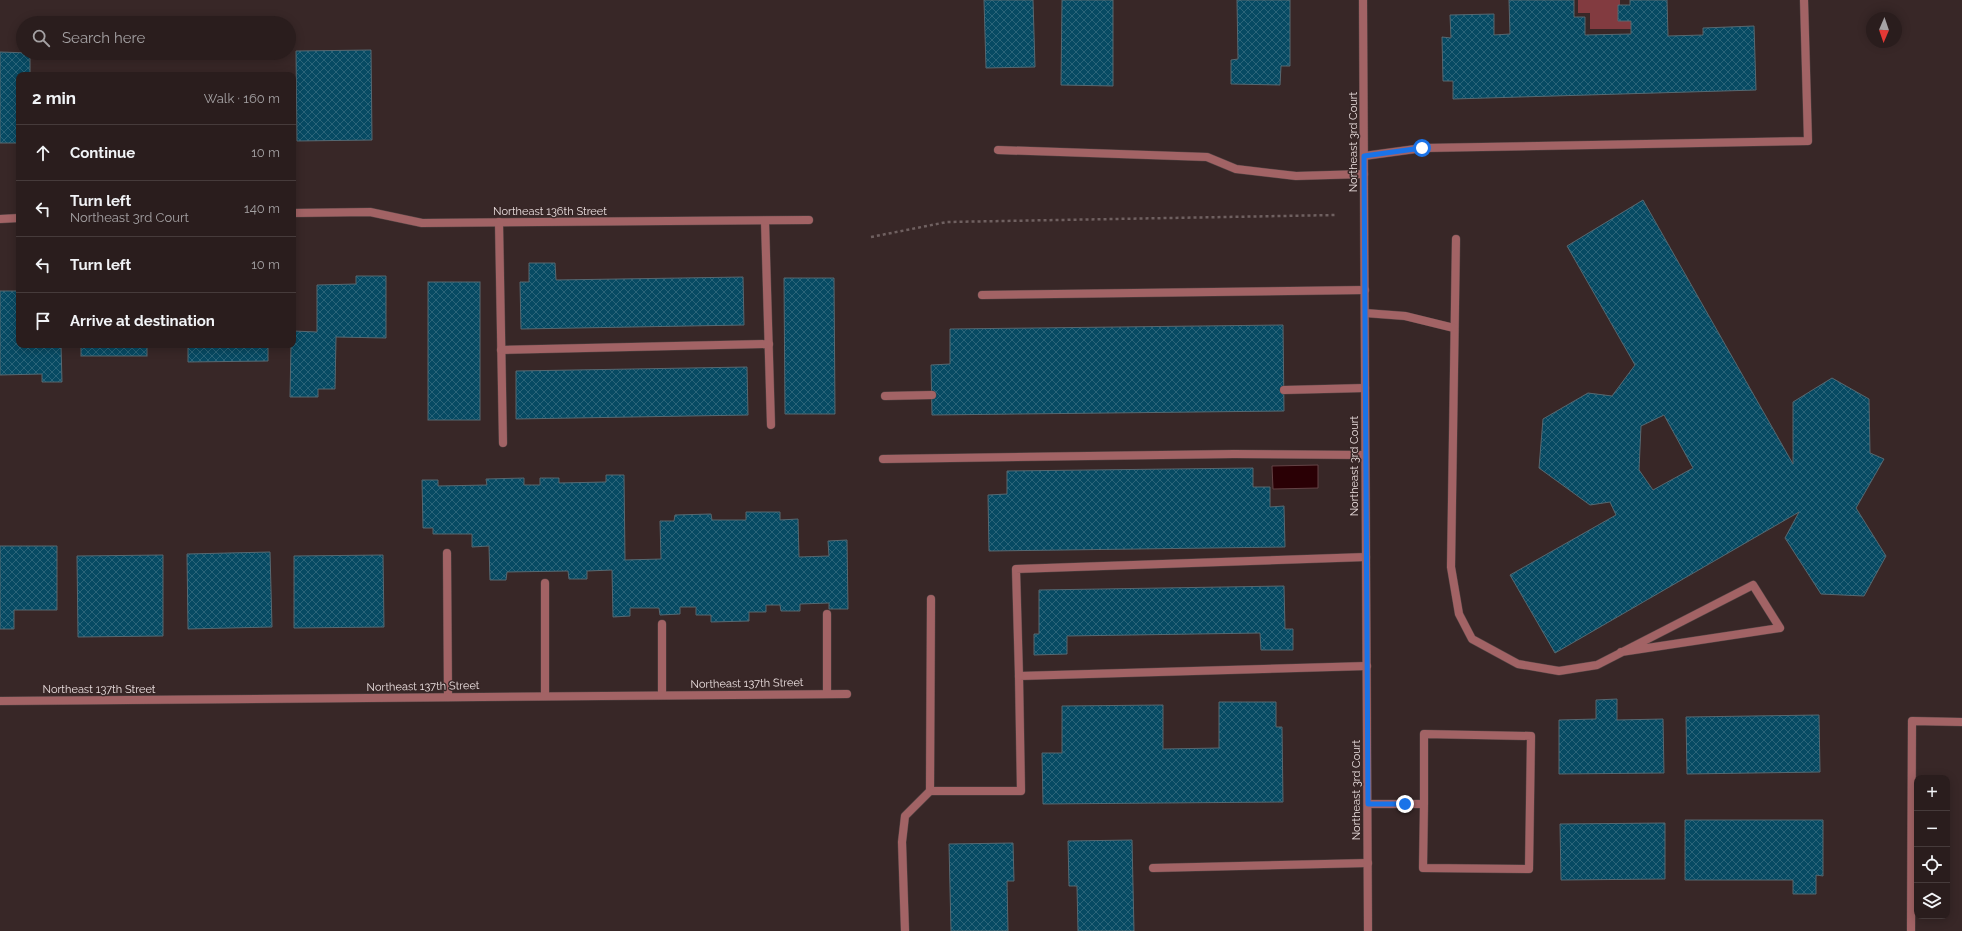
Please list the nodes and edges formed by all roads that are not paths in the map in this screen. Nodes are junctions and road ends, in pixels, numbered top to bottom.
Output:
1 (1363, 0) edge
2 (1804, 0) edge
3 (998, 150) dead end
4 (1364, 156) junction
5 (1364, 174) junction
6 (296, 213) edge
7 (16, 218) edge
8 (0, 219) edge
9 (809, 220) dead end
10 (765, 221) junction
11 (499, 222) junction
12 (1456, 239) dead end
13 (1364, 290) junction
14 (982, 295) dead end
15 (1365, 313) junction
16 (1454, 328) junction
17 (769, 344) junction
18 (502, 350) junction
19 (1365, 388) junction
20 (1284, 390) dead end
21 (932, 395) dead end
22 (885, 396) dead end
23 (771, 425) dead end
24 (503, 443) dead end
25 (1365, 455) junction
26 (883, 459) dead end
27 (447, 553) dead end
28 (1366, 557) junction
29 (545, 583) dead end
30 (931, 599) dead end
31 (827, 614) dead end
32 (662, 624) dead end
33 (1621, 652) junction
34 (1367, 666) junction
35 (1019, 676) junction
36 (828, 694) junction
37 (847, 694) dead end
38 (662, 695) junction
39 (545, 696) junction
40 (448, 697) junction
41 (0, 701) edge
42 (1962, 722) edge
43 (930, 791) junction
44 (1368, 804) junction
45 (1424, 804) junction
46 (1368, 864) junction
47 (1153, 868) dead end
48 (905, 931) edge
49 (1368, 931) edge
50 (1910, 931) edge

1 - 4 street, Northeast 3rd Court
2 - 4 street
3 - 5 street
4 - 5 street, Northeast 3rd Court
5 - 13 street, Northeast 3rd Court
6 - 11 street, Northeast 136th Street
7 - 8 street
9 - 10 street, Northeast 136th Street
10 - 11 street, Northeast 136th Street
10 - 17 street
11 - 18 street
12 - 16 street
13 - 14 street
13 - 15 street, Northeast 3rd Court
15 - 16 street
15 - 19 street, Northeast 3rd Court
16 - 33 street
17 - 18 street
17 - 23 street
18 - 24 street
19 - 20 street
19 - 25 street, Northeast 3rd Court
21 - 22 street
25 - 26 street
25 - 28 street, Northeast 3rd Court
27 - 40 street
28 - 34 street, Northeast 3rd Court
28 - 35 street
29 - 39 street
30 - 43 street
31 - 36 street
32 - 38 street
33 - 33 street
34 - 35 street
34 - 44 street, Northeast 3rd Court
35 - 43 street
36 - 37 street, Northeast 137th Street
36 - 38 street, Northeast 137th Street
38 - 39 street, Northeast 137th Street
39 - 40 street, Northeast 137th Street
40 - 41 street, Northeast 137th Street
42 - 50 street
43 - 48 street
44 - 45 street
44 - 46 street, Northeast 3rd Court
45 - 45 street
46 - 47 street
46 - 49 street, Northeast 3rd Court

